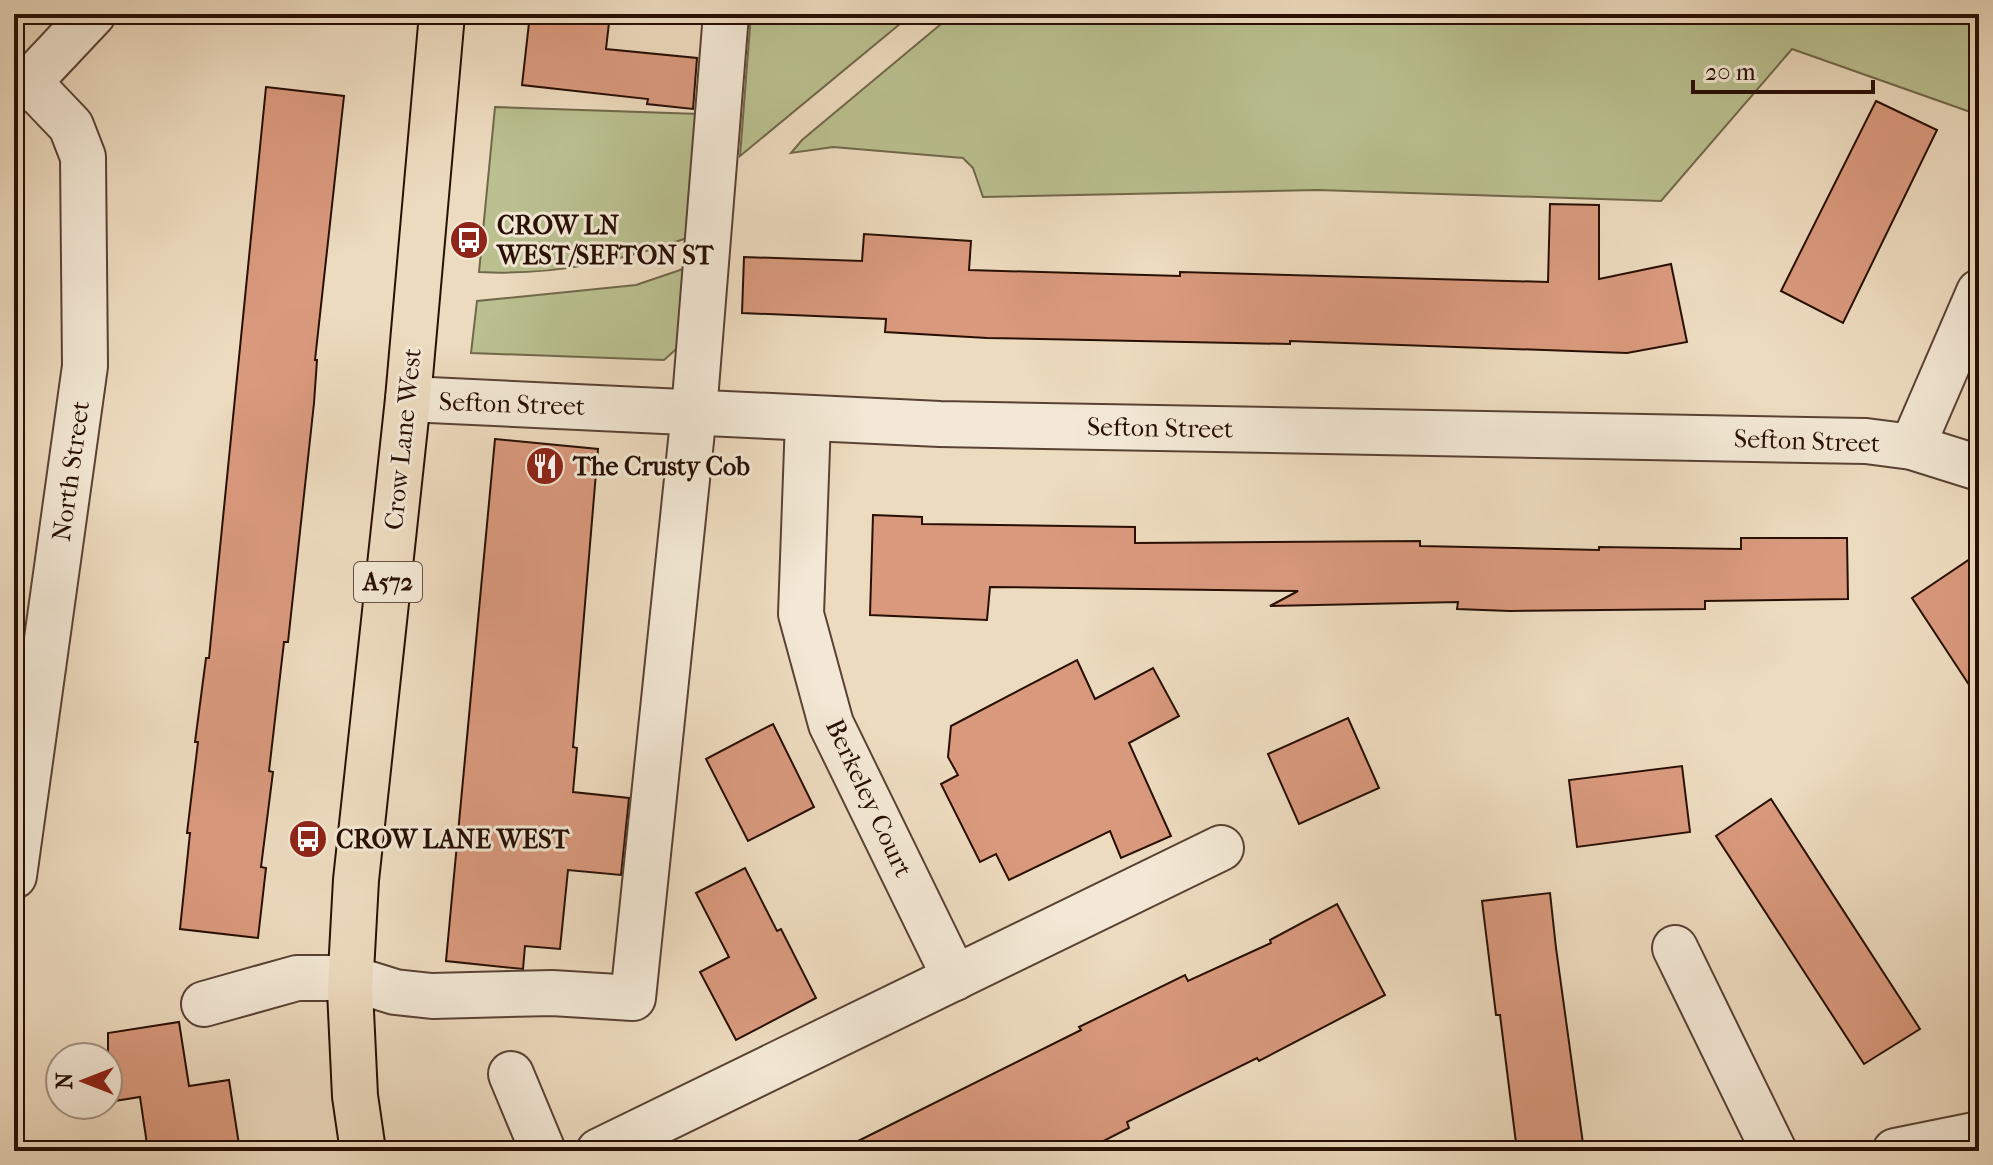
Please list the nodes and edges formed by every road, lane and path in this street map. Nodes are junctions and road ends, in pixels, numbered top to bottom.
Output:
1 (93, 14) edge
2 (442, 14) edge
3 (726, 14) edge
4 (22, 87) edge
5 (1979, 292) edge
6 (408, 399) junction
7 (694, 412) junction
8 (808, 420) junction
9 (1912, 447) junction
10 (1979, 468) edge
11 (1221, 848) dead end
12 (14, 876) edge
13 (1675, 948) dead end
14 (350, 978) junction
15 (955, 978) junction
16 (204, 1004) dead end
17 (511, 1074) dead end
18 (1979, 1134) edge
19 (363, 1151) edge
20 (543, 1151) edge
21 (599, 1151) edge
22 (1774, 1151) edge
23 (1895, 1151) edge

1 - 4 street
2 - 6 main road, Crow Lane West / A572
3 - 7 street
4 - 12 street, North Street
5 - 9 street, Sefton Street
6 - 7 street, Sefton Street
6 - 14 main road, Crow Lane West / A572
7 - 8 street, Sefton Street
7 - 14 street
8 - 9 street, Sefton Street
8 - 15 street, Berkeley Court
9 - 10 street, Sefton Street
11 - 15 street
13 - 22 street
14 - 16 street
14 - 19 main road, Crow Lane West / A572
15 - 21 street
17 - 20 street
18 - 23 street

